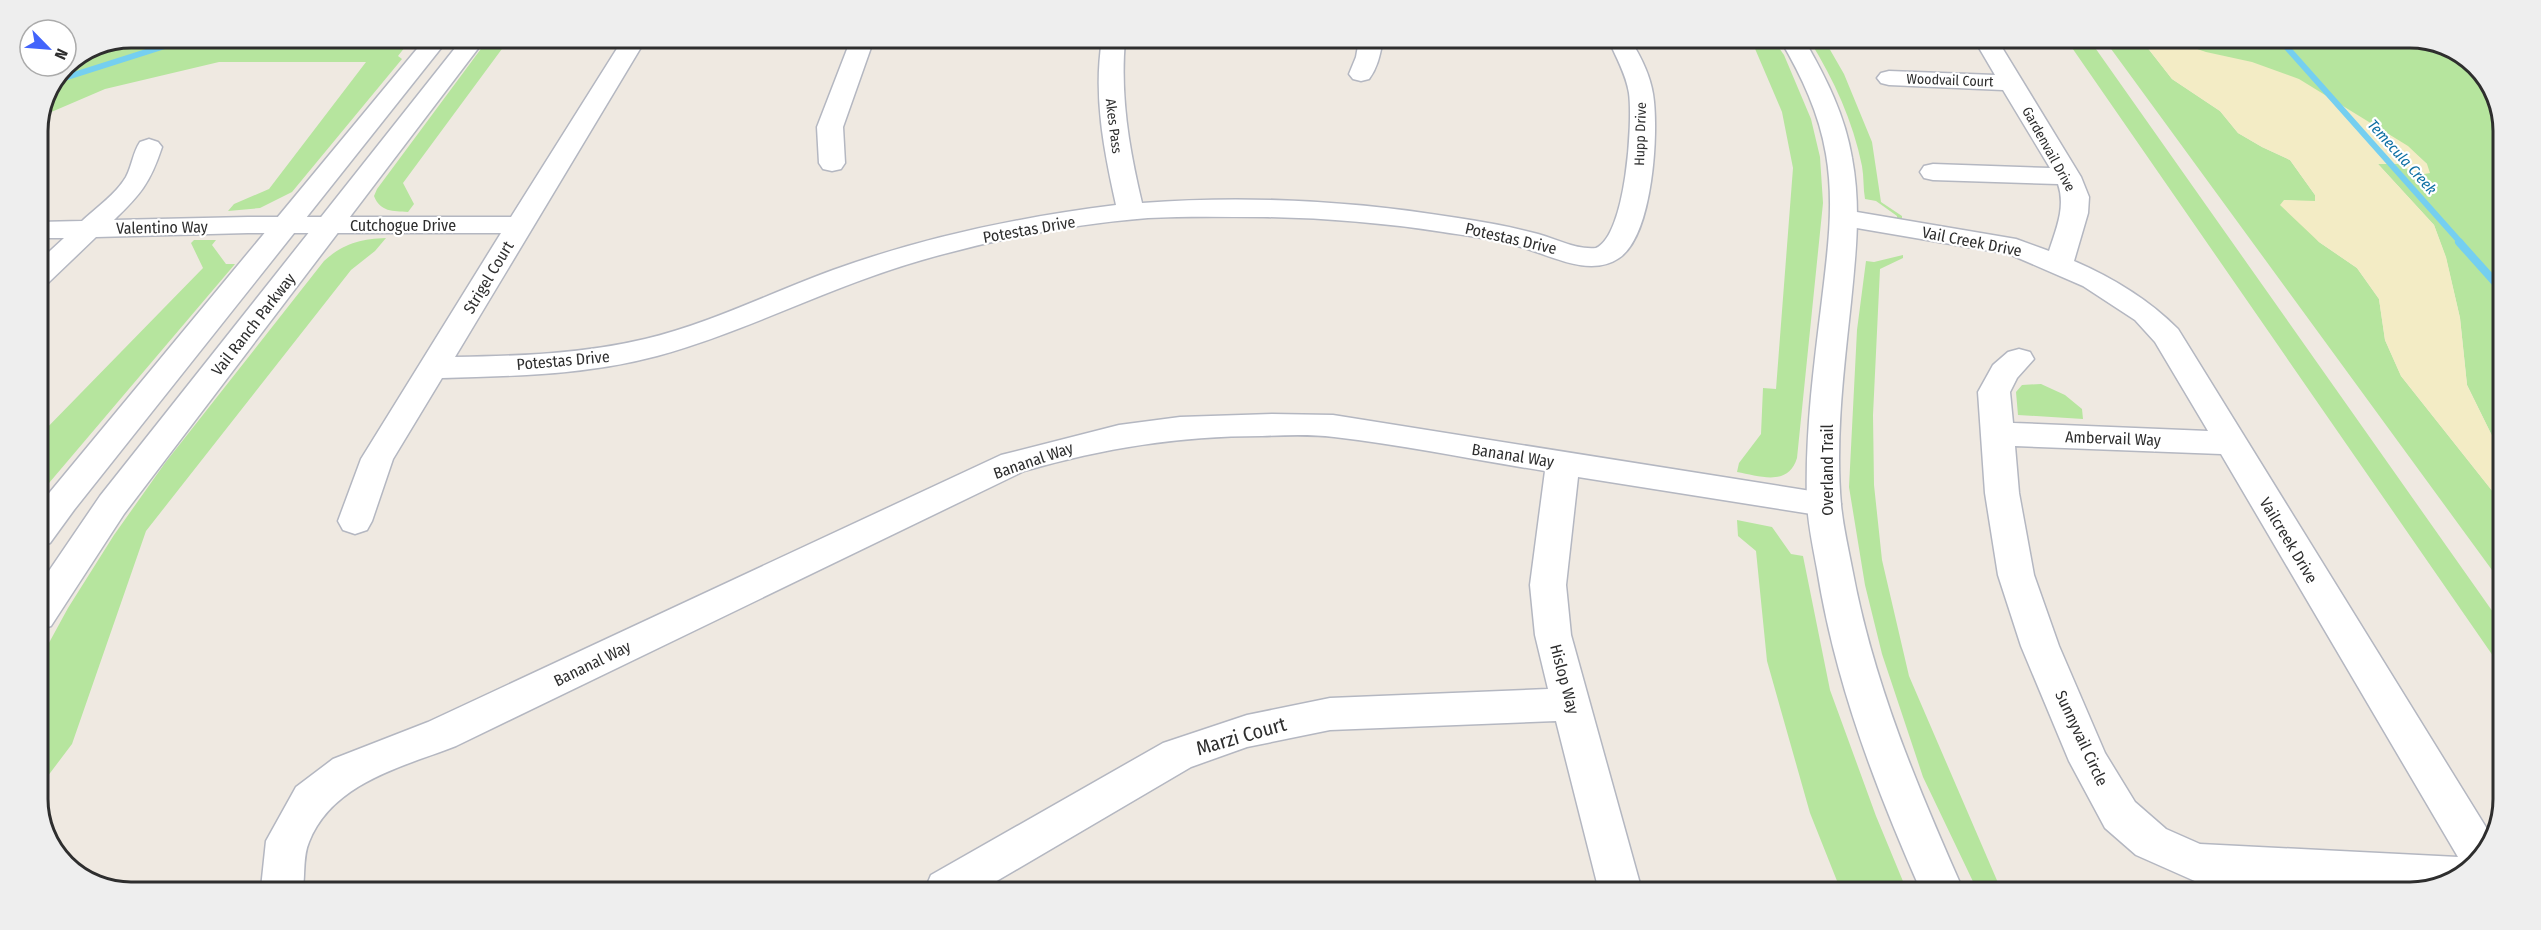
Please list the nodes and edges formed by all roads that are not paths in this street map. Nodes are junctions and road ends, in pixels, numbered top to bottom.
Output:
1 (430, 48) edge
2 (467, 48) edge
3 (628, 48) edge
4 (860, 48) edge
5 (1112, 48) edge
6 (1370, 48) edge
7 (1623, 48) edge
8 (1797, 48) edge
9 (1990, 48) edge
10 (1361, 74) dead end
11 (1889, 78) dead end
12 (2011, 83) junction
13 (149, 147) dead end
14 (832, 164) dead end
15 (1933, 172) dead end
16 (2068, 177) junction
17 (1131, 211) junction
18 (286, 225) junction
19 (330, 225) junction
20 (519, 225) junction
21 (1844, 226) junction
22 (89, 228) junction
23 (48, 230) edge
24 (1625, 230) joint
25 (2059, 264) junction
26 (48, 267) edge
27 (2019, 359) dead end
28 (433, 368) junction
29 (1996, 434) junction
30 (2230, 442) junction
31 (1563, 463) junction
32 (1824, 504) junction
33 (48, 520) edge
34 (355, 521) dead end
35 (48, 601) edge
36 (1571, 704) junction
37 (2476, 849) edge
38 (2442, 875) edge
39 (283, 882) edge
40 (957, 882) edge
41 (1619, 882) edge
42 (1939, 882) edge

1 - 18 street
2 - 19 street, Vail Ranch Parkway
3 - 20 street, Strigel Court
4 - 14 street
5 - 17 street, Akes Pass
6 - 10 street
7 - 24 street, Hupp Drive
8 - 21 street, Overland Trail
9 - 12 street, Gardenvail Drive
11 - 12 street, Woodvail Court
12 - 16 street, Gardenvail Drive
13 - 22 street
15 - 16 street
16 - 25 street, Gardenvail Drive
17 - 24 street, Potestas Drive
17 - 28 street, Potestas Drive
18 - 19 street, Cutchogue Drive
18 - 22 street, Valentino Way
18 - 33 street
19 - 20 street, Cutchogue Drive
19 - 35 street, Vail Ranch Parkway
20 - 28 street, Strigel Court
21 - 25 street, Vail Creek Drive
21 - 32 street, Overland Trail
22 - 23 street, Valentino Way
22 - 26 street
25 - 30 street, Vailcreek Drive
27 - 29 street, Sunnyvail Circle
28 - 34 street, Strigel Court
29 - 30 street, Ambervail Way
29 - 38 street, Sunnyvail Circle
30 - 37 street, Vailcreek Drive
31 - 32 street, Bananal Way
31 - 36 street, Hislop Way
31 - 39 street, Bananal Way
32 - 42 street, Overland Trail
36 - 40 street, Marzi Court
36 - 41 street, Hislop Way

